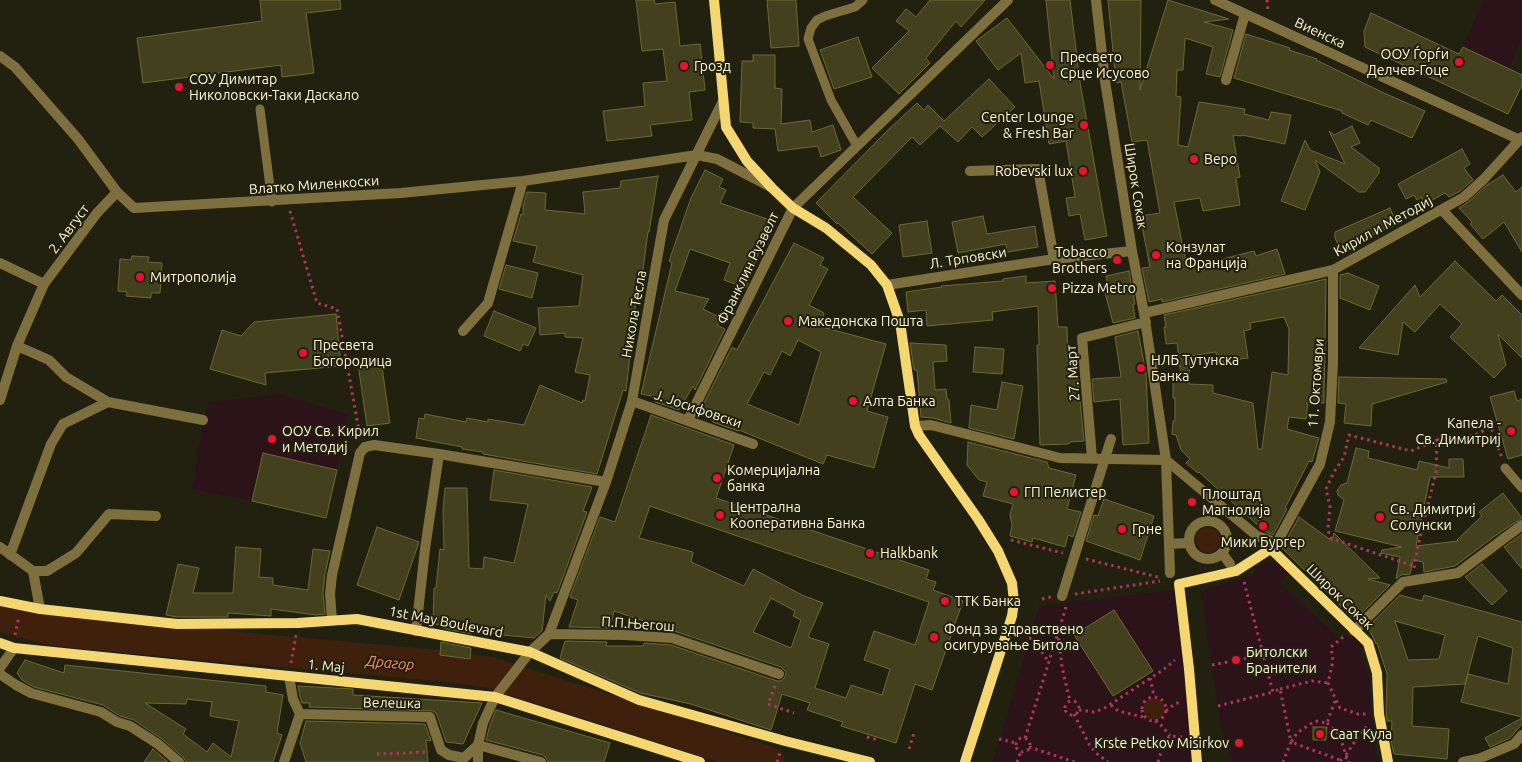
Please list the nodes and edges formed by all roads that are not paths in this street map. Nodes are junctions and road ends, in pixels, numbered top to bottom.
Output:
1 (714, 0) edge
2 (863, 0) edge
3 (1008, 0) edge
4 (1096, 0) edge
5 (1215, 0) edge
6 (1245, 14) junction
7 (0, 56) edge
8 (1226, 80) dead end
9 (723, 101) junction
10 (260, 109) dead end
11 (1521, 138) edge
12 (857, 146) junction
13 (697, 155) junction
14 (970, 171) dead end
15 (523, 181) junction
16 (772, 188) junction
17 (118, 192) junction
18 (272, 202) junction
19 (793, 208) junction
20 (1442, 210) junction
21 (1132, 251) junction
22 (1054, 259) junction
23 (0, 263) edge
24 (1333, 270) junction
25 (44, 284) junction
26 (887, 285) junction
27 (1522, 295) edge
28 (1145, 318) junction
29 (463, 330) dead end
30 (17, 346) junction
31 (4, 378) edge
32 (0, 400) edge
33 (632, 401) junction
34 (108, 402) junction
35 (203, 420) dead end
36 (688, 420) junction
37 (915, 426) junction
38 (1111, 439) dead end
39 (753, 444) dead end
40 (439, 454) junction
41 (1092, 458) junction
42 (1104, 458) junction
43 (1166, 460) junction
44 (1505, 468) road end
45 (606, 482) junction
46 (1522, 488) edge
47 (1232, 515) junction
48 (156, 516) dead end
49 (1522, 525) edge
50 (1221, 526) junction
51 (1188, 543) junction
52 (1169, 544) junction
53 (1272, 545) junction
54 (0, 547) edge
55 (1222, 553) junction
56 (10, 555) junction
57 (1230, 564) dead end
58 (33, 571) junction
59 (1164, 577) road end
60 (1067, 597) road end
61 (0, 601) edge
62 (40, 609) junction
63 (332, 620) junction
64 (416, 631) junction
65 (1354, 632) junction
66 (550, 634) junction
67 (0, 642) edge
68 (14, 645) junction
69 (530, 652) junction
70 (0, 668) edge
71 (0, 674) edge
72 (779, 674) road end
73 (289, 676) junction
74 (495, 697) junction
75 (300, 714) junction
76 (1522, 735) edge
77 (478, 745) junction
78 (446, 756) edge
79 (690, 759) junction
80 (179, 762) edge
81 (284, 762) edge
82 (478, 762) edge
83 (541, 762) edge
84 (680, 762) edge
85 (700, 762) edge
86 (870, 762) edge
87 (965, 762) edge
88 (1197, 762) edge
89 (1388, 762) edge
90 (1463, 762) edge

1 - 9 street
2 - 12 lane
3 - 12 street, Франклин Рузвелт
4 - 21 street, Широк Сокак
5 - 6 street, Виенска
6 - 8 street
6 - 11 street, Виенска
7 - 17 street, Влатко Миленкоски
9 - 13 street, Никола Тесла
9 - 16 street
10 - 18 lane
11 - 20 street, Кирил и Методиј
12 - 19 street, Франклин Рузвелт
13 - 15 street, Влатко Миленкоски
13 - 16 street
13 - 33 street, Никола Тесла
14 - 22 street
15 - 18 street, Влатко Миленкоски
15 - 29 street
16 - 19 street
17 - 18 street, Влатко Миленкоски
17 - 25 street, 2. Август
19 - 26 street
19 - 36 street, Франклин Рузвелт
20 - 24 street, Кирил и Методиј
20 - 27 street
21 - 22 street, Л. Трповски
21 - 28 street, Широк Сокак
22 - 26 street, Л. Трповски
23 - 25 street
24 - 28 street, Кирил и Методиј
24 - 53 street, 11. Октомври
25 - 30 street, 2. Август
26 - 37 street
28 - 41 street, 27. Март
28 - 43 street, Широк Сокак
30 - 31 street, 2. Август
30 - 34 street
31 - 32 street, 2. Август
33 - 36 street, Ј. Јосифовски
33 - 45 street, Никола Тесла
34 - 35 street
34 - 56 street
36 - 39 street, Ј. Јосифовски
37 - 41 street
37 - 87 street
38 - 42 street
40 - 45 street
40 - 63 street
40 - 64 street
41 - 42 street
42 - 43 street
42 - 60 street
43 - 47 street
43 - 52 street, Широк Сокак
44 - 46 lane
45 - 66 street, Никола Тесла
47 - 50 street
47 - 53 street
48 - 58 street
49 - 65 street
50 - 51 street
50 - 55 street
51 - 52 street
51 - 55 street
52 - 59 street, Широк Сокак
53 - 65 street, Широк Сокак
53 - 88 street
54 - 56 street
55 - 57 street
56 - 58 street
58 - 62 street
61 - 62 street, 1st May Boulevard
62 - 63 street, 1st May Boulevard
63 - 64 street, 1st May Boulevard
64 - 69 street, 1st May Boulevard
65 - 89 street, Широк Сокак
66 - 69 street, Никола Тесла
66 - 72 street, П.П.Његош
67 - 68 street, 1. Мај
68 - 70 street
68 - 73 street, 1. Мај
69 - 74 street, Никола Тесла
69 - 86 street, 1st May Boulevard
71 - 80 street
73 - 74 street, 1. Мај
73 - 75 street
74 - 77 street, Никола Тесла
74 - 79 street, 1. Мај
75 - 78 street, Велешка
75 - 81 street
76 - 90 street
77 - 78 street
77 - 82 street, Никола Тесла
77 - 83 street
79 - 84 street
79 - 85 street, 1. Мај

